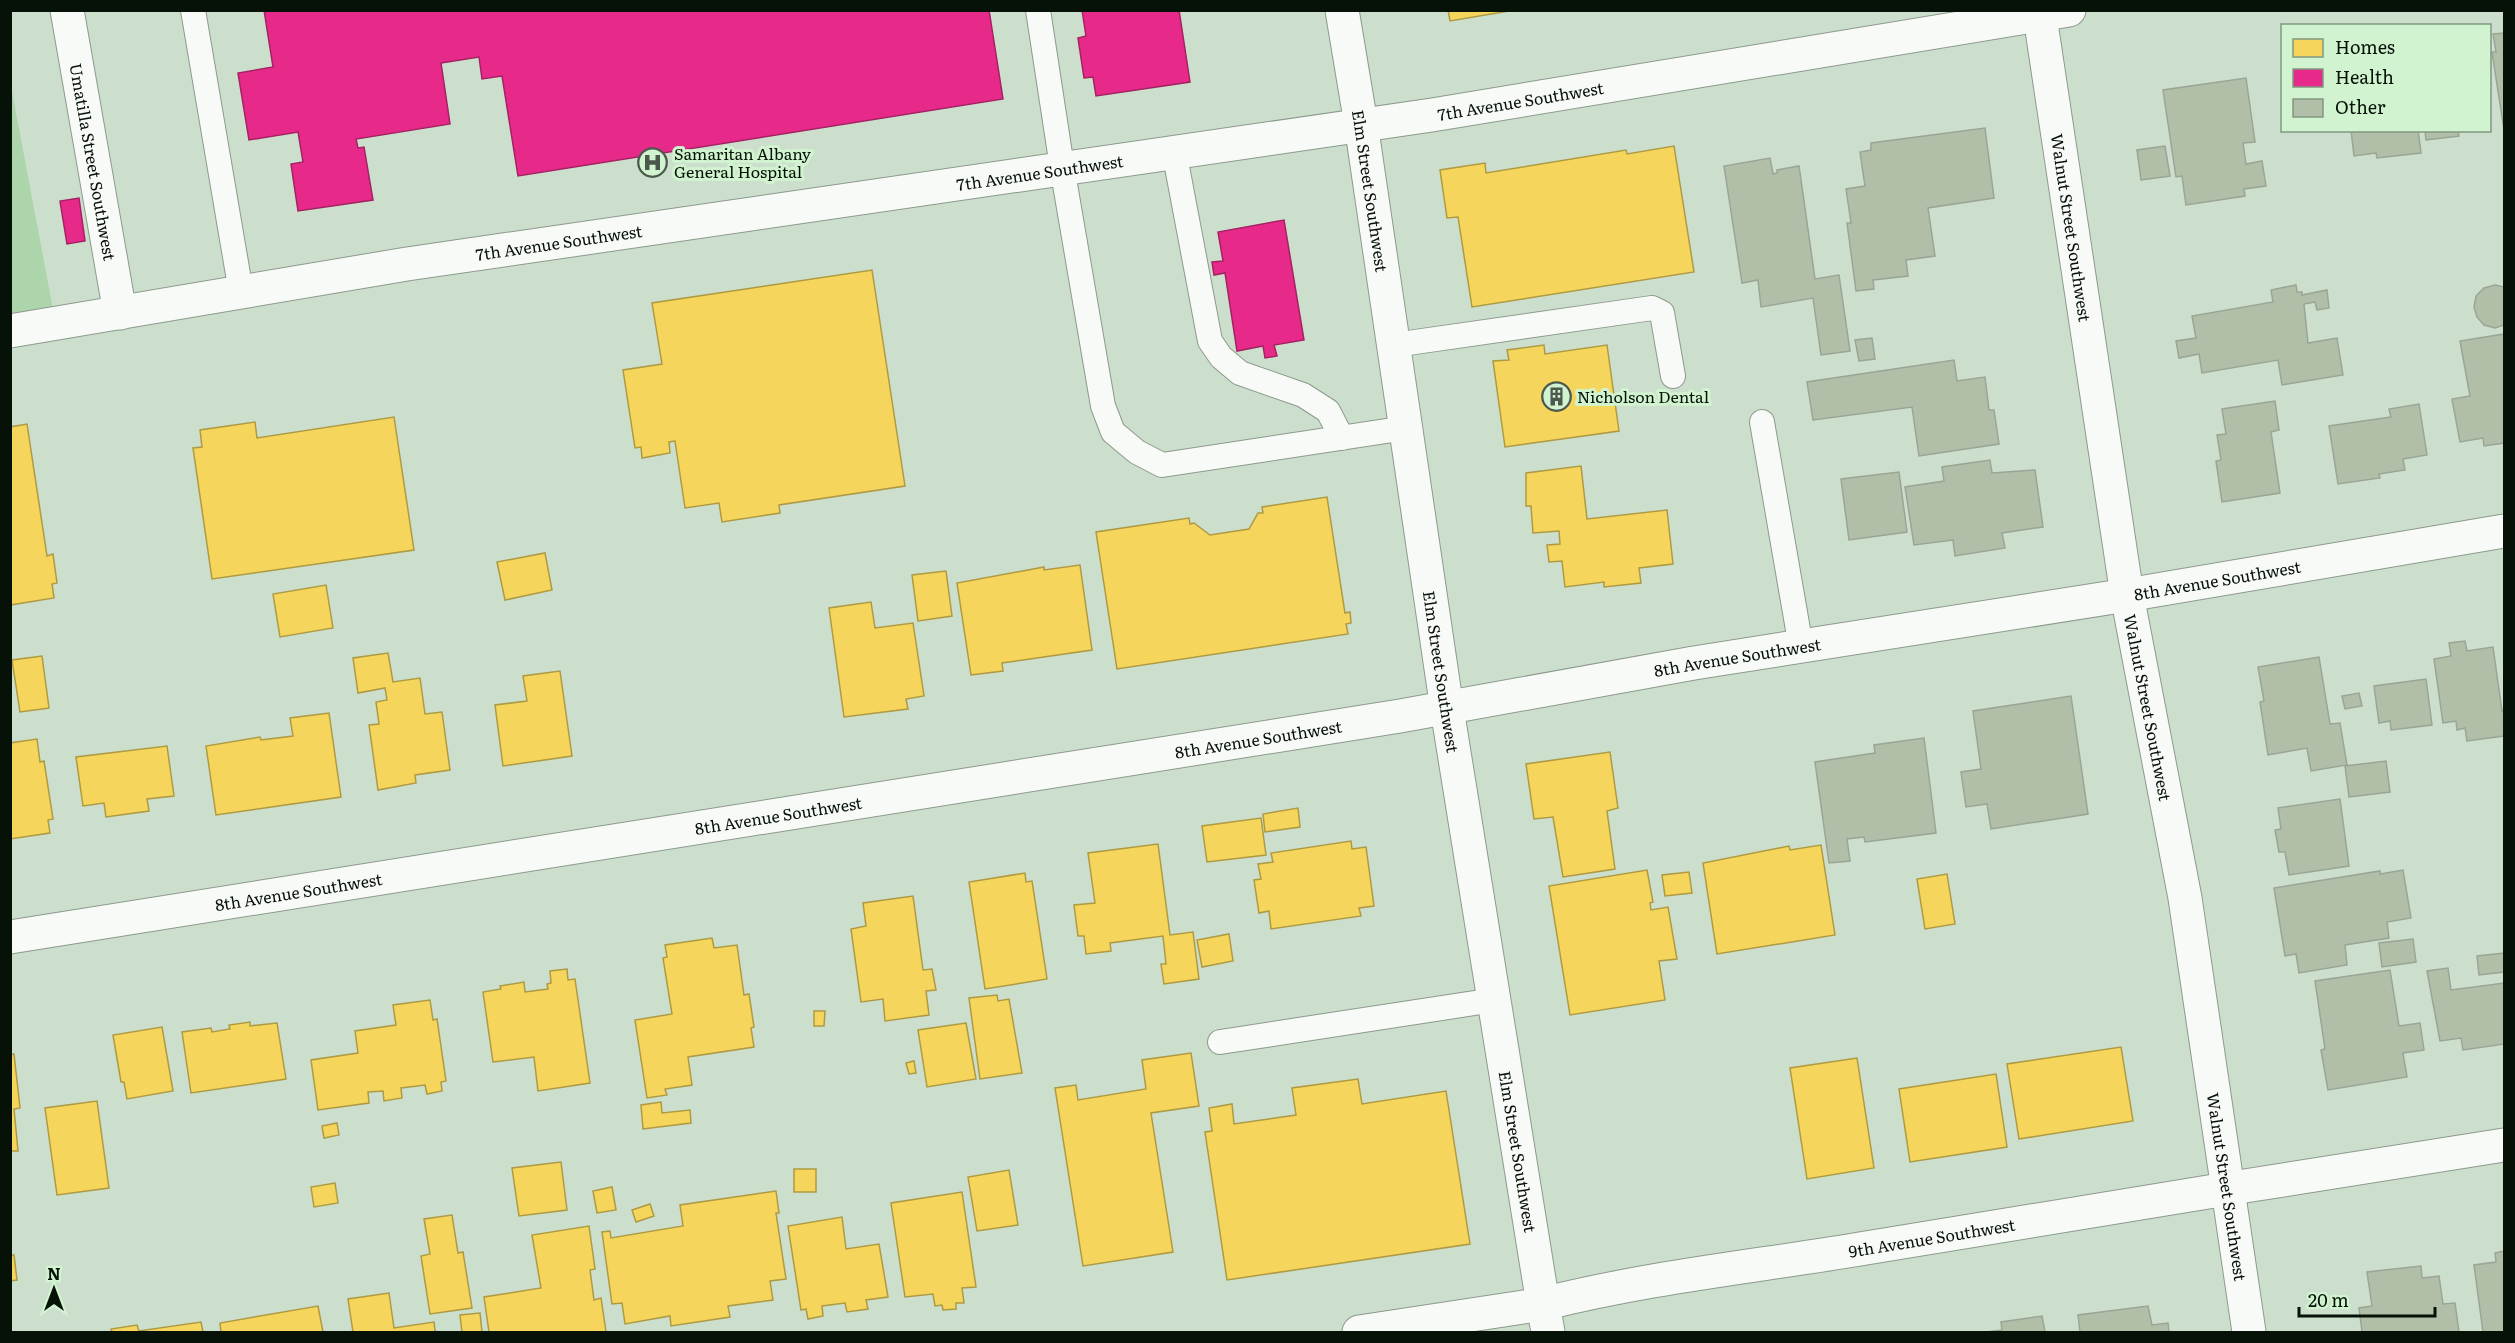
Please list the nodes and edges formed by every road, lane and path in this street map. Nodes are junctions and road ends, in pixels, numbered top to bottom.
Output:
1 (67, 10) edge
2 (193, 10) edge
3 (1038, 10) edge
4 (1342, 10) edge
5 (2049, 12) edge
6 (1362, 123) junction
7 (1174, 151) junction
8 (1062, 167) junction
9 (241, 292) junction
10 (120, 313) junction
11 (10, 331) edge
12 (1394, 345) junction
13 (1673, 376) dead end
14 (1762, 422) dead end
15 (1406, 428) junction
16 (1342, 438) junction
17 (2505, 531) edge
18 (2127, 595) junction
19 (1801, 647) junction
20 (1447, 709) junction
21 (10, 937) edge
22 (1494, 1000) junction
23 (1220, 1042) dead end
24 (2505, 1145) edge
25 (2228, 1188) junction
26 (1545, 1318) edge
27 (1359, 1332) edge
28 (2249, 1332) edge

1 - 10 street, Umatilla Street Southwest
2 - 9 lane
3 - 8 lane
4 - 6 street, Elm Street Southwest
5 - 6 street, 7th Avenue Southwest
5 - 18 street, Walnut Street Southwest
6 - 7 street, 7th Avenue Southwest
6 - 12 street, Elm Street Southwest
7 - 8 street, 7th Avenue Southwest
7 - 16 lane
8 - 9 street, 7th Avenue Southwest
8 - 16 lane
9 - 10 street, 7th Avenue Southwest
10 - 11 street, 7th Avenue Southwest
12 - 13 lane
12 - 15 street, Elm Street Southwest
14 - 19 lane
15 - 16 lane
15 - 20 street, Elm Street Southwest
17 - 18 street, 8th Avenue Southwest
18 - 19 street, 8th Avenue Southwest
18 - 25 street, Walnut Street Southwest
19 - 20 street, 8th Avenue Southwest
20 - 21 street, 8th Avenue Southwest
20 - 22 street, Elm Street Southwest
22 - 23 lane
22 - 26 street, Elm Street Southwest
24 - 25 street, 9th Avenue Southwest
25 - 26 street, 9th Avenue Southwest
25 - 28 street, Walnut Street Southwest
26 - 27 street, 9th Avenue Southwest

